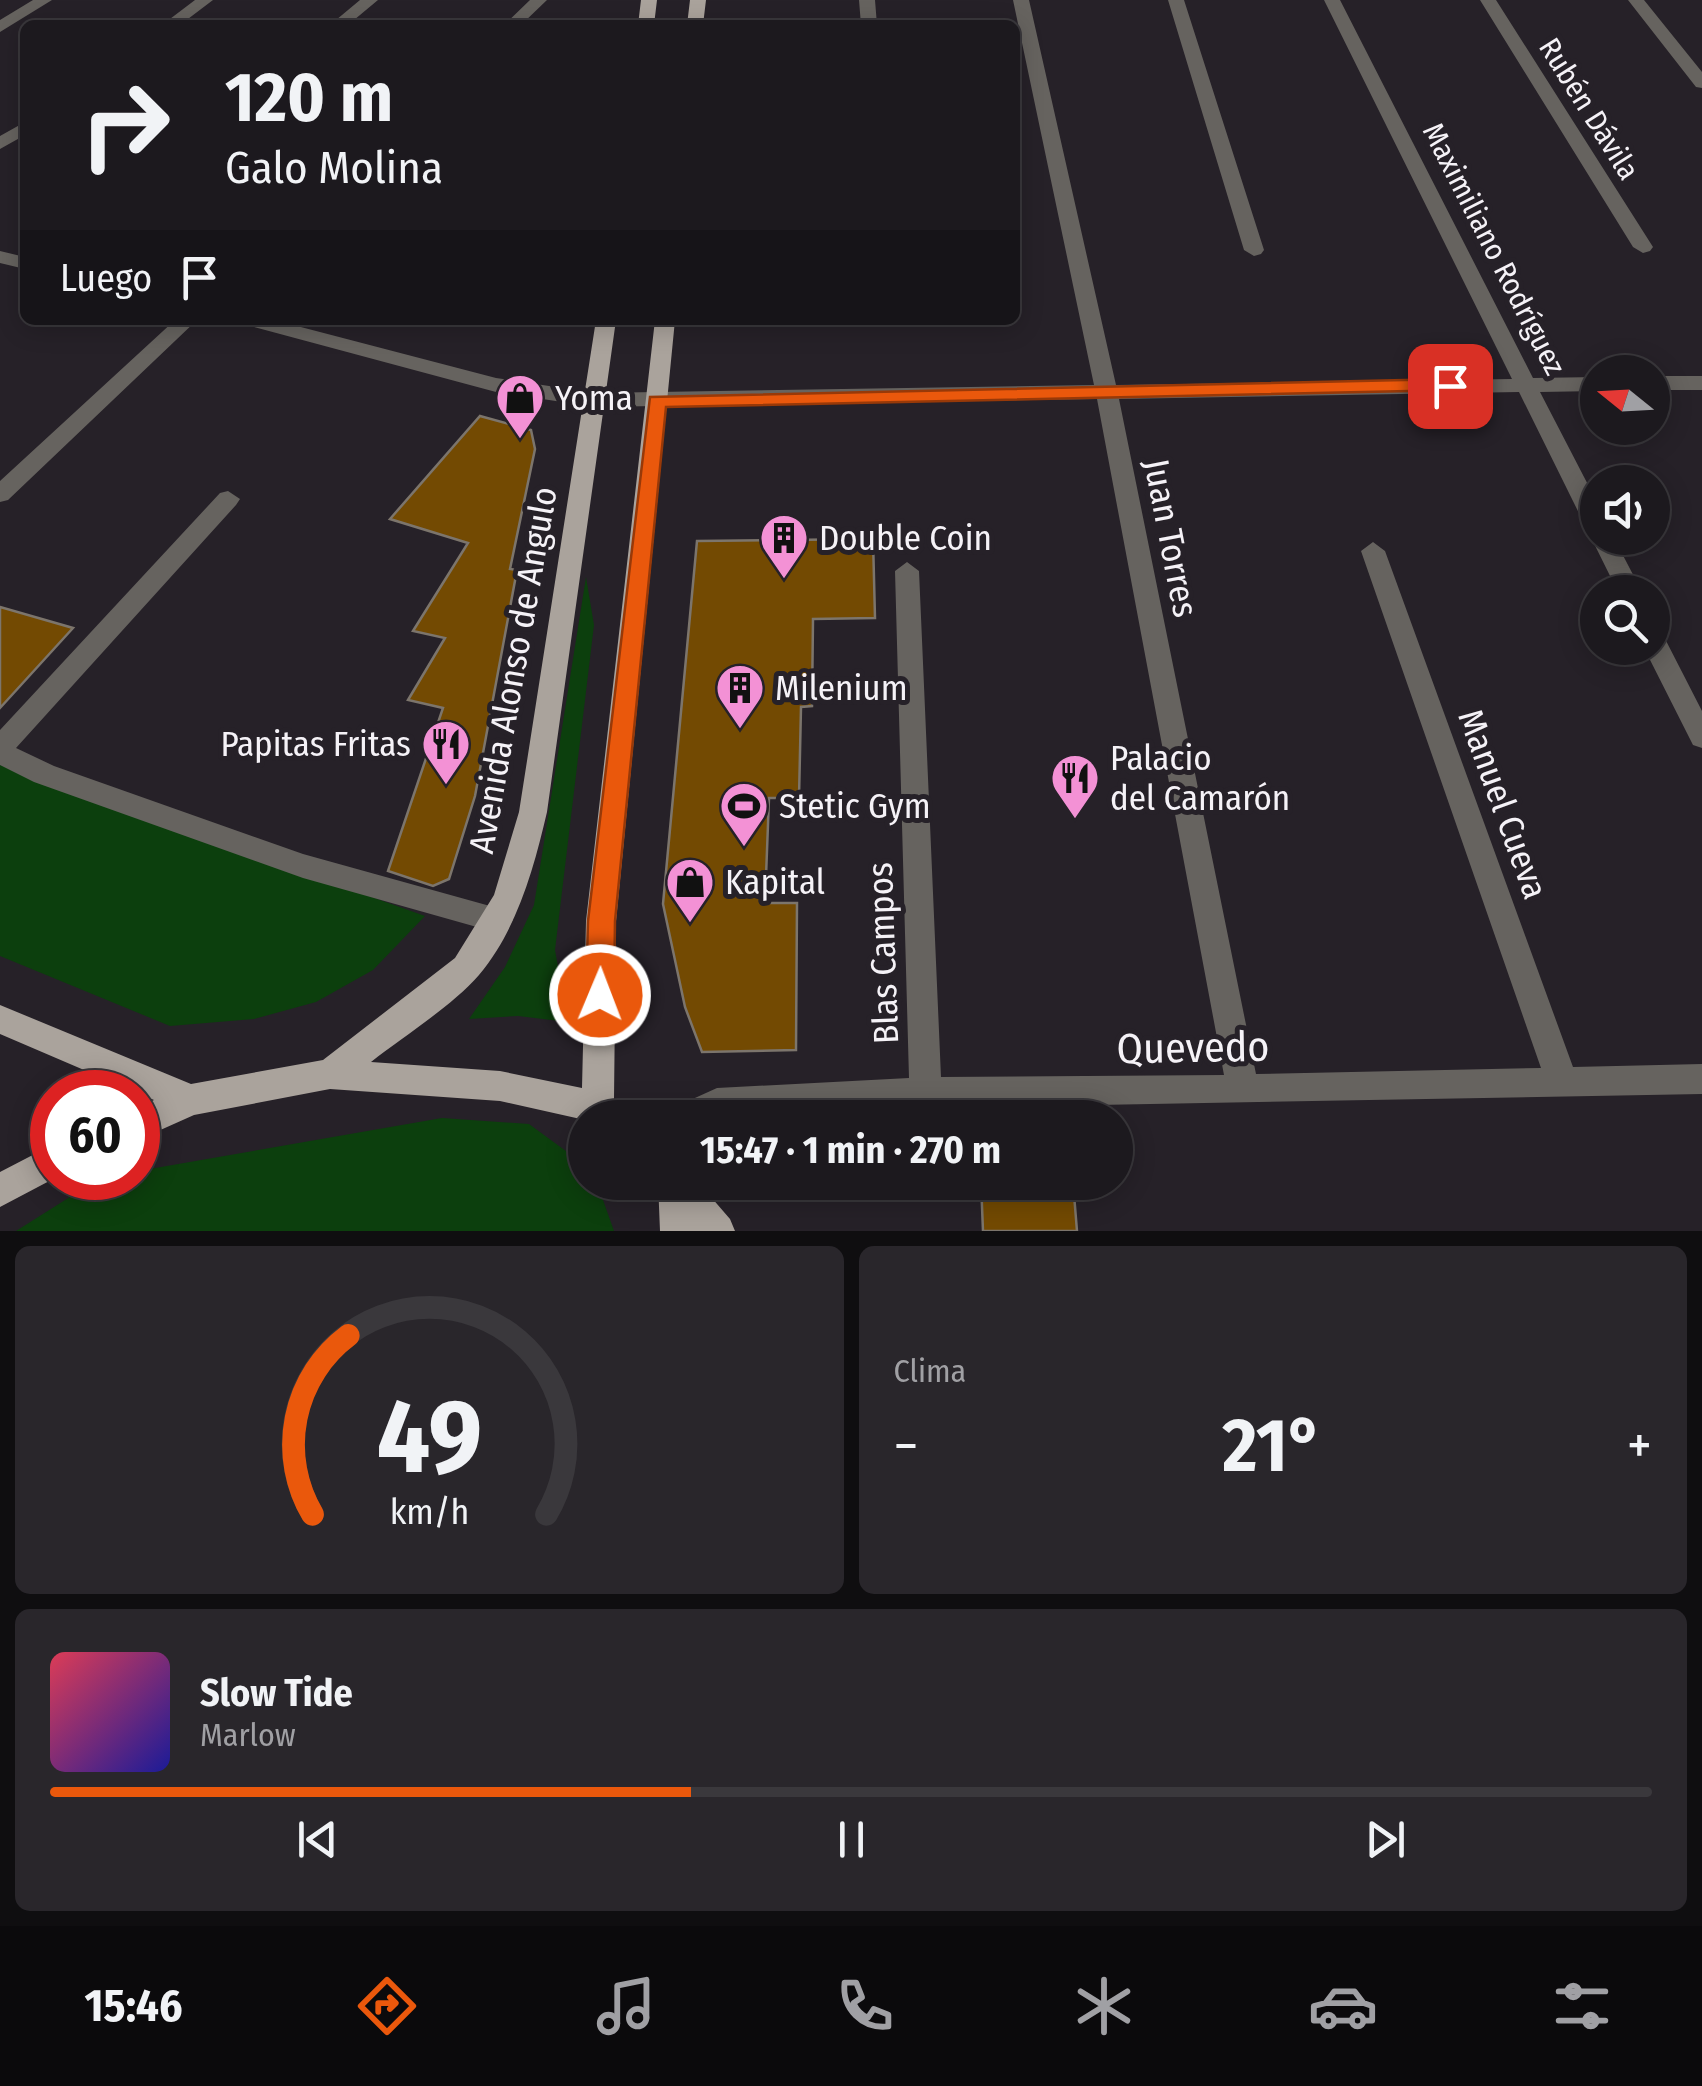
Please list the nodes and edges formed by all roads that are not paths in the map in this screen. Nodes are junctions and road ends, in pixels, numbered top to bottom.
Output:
1 (44, 0) edge
2 (206, 0) edge
3 (370, 0) edge
4 (539, 0) edge
5 (1021, 0) edge
6 (1176, 0) edge
7 (1332, 0) edge
8 (1488, 0) edge
9 (1636, 0) edge
10 (177, 20) edge
11 (344, 20) edge
12 (517, 20) edge
13 (0, 28) edge
14 (1702, 83) edge
15 (1643, 247) dead end
16 (1254, 250) dead end
17 (182, 325) edge
18 (269, 325) edge
19 (605, 325) edge
20 (665, 325) edge
21 (1670, 383) edge
22 (1702, 383) edge
23 (1526, 384) junction
24 (1580, 384) edge
25 (1106, 390) junction
26 (595, 400) junction
27 (657, 401) junction
28 (1580, 492) edge
29 (0, 494) edge
30 (228, 500) dead end
31 (1373, 551) dead end
32 (906, 571) dead end
33 (1666, 665) edge
34 (1702, 737) edge
35 (0, 750) edge
36 (498, 920) junction
37 (0, 1019) edge
38 (330, 1074) junction
39 (1702, 1079) edge
40 (1562, 1082) junction
41 (1244, 1090) junction
42 (926, 1093) junction
43 (191, 1100) junction
44 (605, 1100) edge
45 (793, 1100) edge
46 (568, 1103) edge
47 (160, 1114) edge
48 (30, 1173) edge
49 (0, 1190) edge
50 (676, 1200) edge
51 (690, 1200) edge
52 (678, 1231) edge
53 (718, 1231) edge

1 - 13 street
2 - 10 street
3 - 11 street
4 - 12 street
5 - 25 street, Juan Torres
6 - 16 street
7 - 23 street, Maximiliano Rodríguez
8 - 15 street, Rubén Dávila
9 - 14 street
17 - 29 street
18 - 26 street
19 - 26 main road, Avenida Alonso de Angulo
20 - 27 main road
21 - 22 street
23 - 24 street
23 - 25 street
23 - 28 street, Maximiliano Rodríguez
25 - 27 street
25 - 41 street, Juan Torres
26 - 27 street
26 - 36 main road, Avenida Alonso de Angulo
27 - 44 main road
30 - 35 street
31 - 40 street, Manuel Cueva
32 - 42 street, Blas Campos
33 - 34 street
35 - 36 street
36 - 38 main road, Avenida Alonso de Angulo
37 - 43 main road
38 - 43 main road
38 - 46 main road
39 - 40 street, Quevedo
40 - 41 street, Quevedo
41 - 42 street, Quevedo
42 - 45 street, Quevedo
43 - 47 main road
48 - 49 main road
50 - 52 main road
51 - 53 main road

